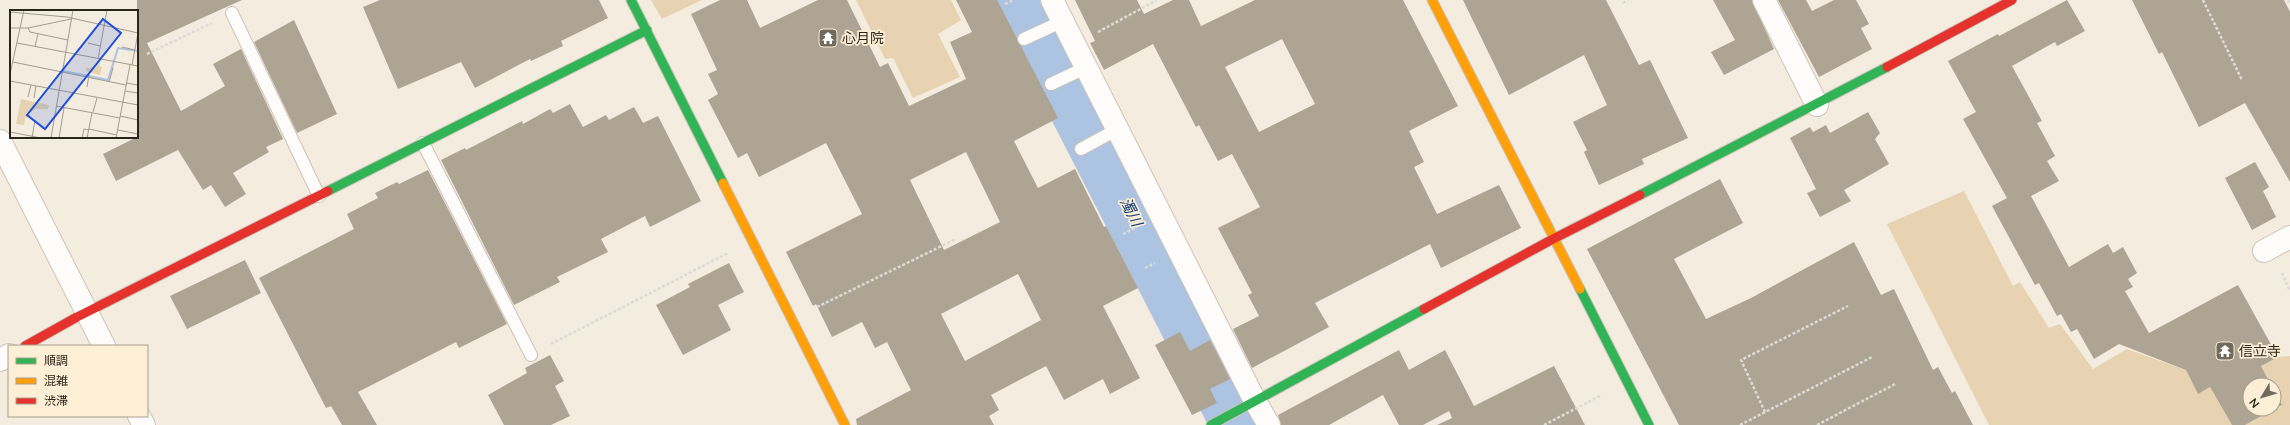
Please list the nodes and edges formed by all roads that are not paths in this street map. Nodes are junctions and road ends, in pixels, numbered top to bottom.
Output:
1 (631, 0) edge
2 (1052, 0) edge
3 (1432, 0) edge
4 (1764, 0) edge
5 (2012, 0) edge
6 (232, 13) road end
7 (1057, 23) junction
8 (647, 30) junction
9 (1024, 39) dead end
10 (1081, 70) junction
11 (1051, 84) dead end
12 (1817, 106) junction
13 (1113, 132) junction
14 (0, 141) edge
15 (423, 144) junction
16 (1081, 149) dead end
17 (319, 196) junction
18 (2290, 237) edge
19 (1553, 238) junction
20 (2264, 251) dead end
21 (87, 312) junction
22 (27, 345) edge
23 (104, 345) edge
24 (531, 355) road end
25 (1255, 401) junction
26 (1213, 424) edge
27 (844, 425) edge
28 (1269, 425) edge
29 (1649, 425) edge

1 - 8 street
2 - 7 street
3 - 19 street
4 - 12 street
5 - 12 street
6 - 17 lane
7 - 9 lane
7 - 10 street
8 - 15 street
8 - 27 street
10 - 11 lane
10 - 13 street
12 - 19 street
13 - 16 lane
13 - 25 street
14 - 21 street
15 - 17 street
15 - 24 lane
17 - 21 street
18 - 20 street
19 - 25 street
19 - 29 street
21 - 22 street
21 - 23 street
25 - 26 street
25 - 28 street

